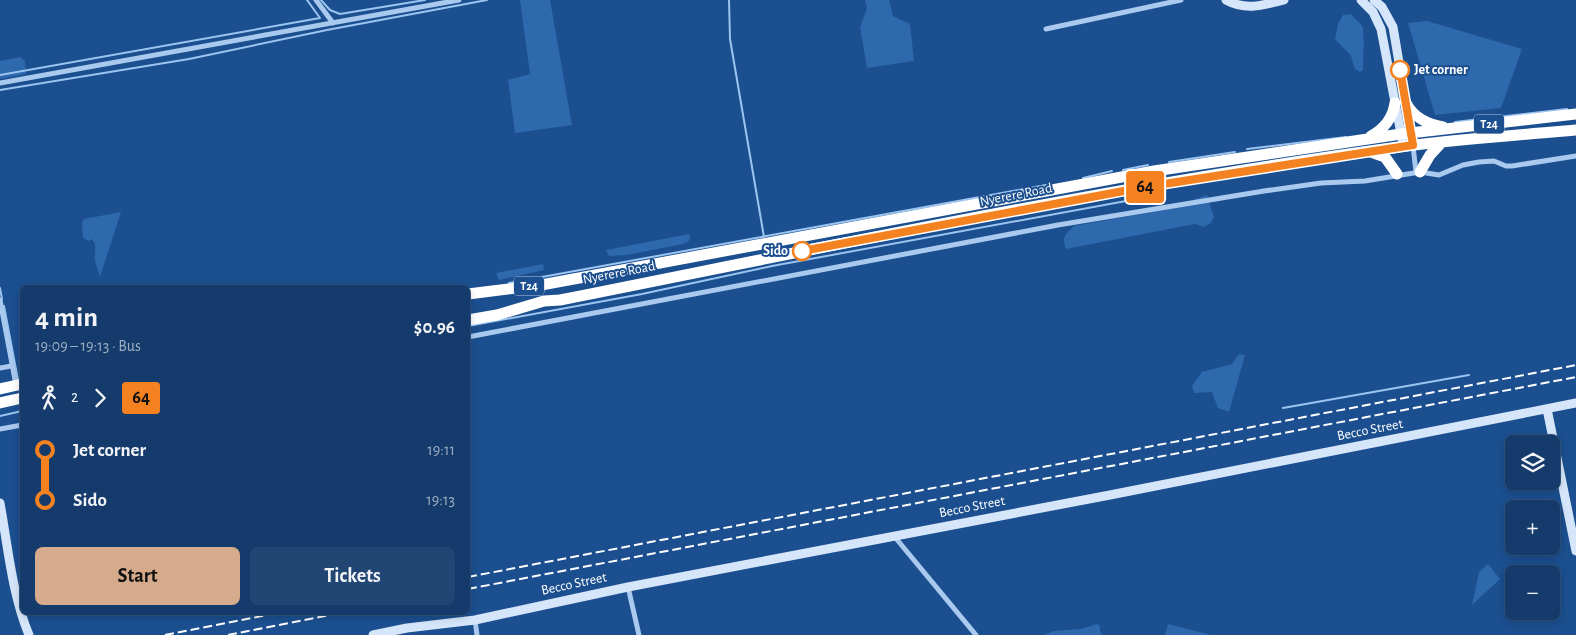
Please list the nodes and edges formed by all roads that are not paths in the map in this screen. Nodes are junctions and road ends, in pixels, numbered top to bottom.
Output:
1 (316, 0) edge
2 (459, 0) edge
3 (1180, 0) edge
4 (1226, 0) edge
5 (1284, 0) edge
6 (1361, 0) edge
7 (1374, 0) edge
8 (333, 23) junction
9 (1046, 29) dead end
10 (0, 83) edge
11 (1401, 103) junction
12 (1576, 114) edge
13 (1454, 128) junction
14 (1576, 130) edge
15 (1406, 133) junction
16 (1362, 139) junction
17 (1441, 143) junction
18 (1406, 149) junction
19 (1369, 152) junction
20 (1576, 156) edge
21 (1418, 172) junction
22 (1397, 174) junction
23 (470, 294) edge
24 (0, 300) edge
25 (470, 320) edge
26 (470, 337) edge
27 (11, 366) junction
28 (0, 368) edge
29 (19, 385) edge
30 (0, 389) edge
31 (20, 398) edge
32 (0, 403) edge
33 (1576, 403) edge
34 (1547, 409) junction
35 (20, 425) edge
36 (0, 429) edge
37 (0, 503) edge
38 (894, 536) junction
39 (1576, 551) edge
40 (628, 587) junction
41 (20, 610) edge
42 (22, 615) edge
43 (474, 620) junction
44 (29, 635) edge
45 (373, 635) edge
46 (477, 635) edge
47 (639, 635) edge
48 (976, 635) edge

1 - 8 street
2 - 8 street
3 - 9 street
4 - 5 street
6 - 11 street
7 - 11 street
8 - 10 street
11 - 13 highway
11 - 15 street
11 - 16 highway
12 - 13 highway, Nyerere Road / T24
13 - 15 highway, Nyerere Road / T24
14 - 17 highway, Nyerere Road / T24
15 - 16 highway, Nyerere Road / T24
15 - 18 street
16 - 23 highway, Nyerere Road / T24
17 - 18 highway, Nyerere Road / T24
17 - 21 highway
18 - 19 highway, Nyerere Road / T24
18 - 21 street
19 - 22 highway
19 - 25 highway, Nyerere Road / T24
20 - 21 street
21 - 22 street
22 - 26 street
24 - 27 street
27 - 28 street
27 - 29 street
29 - 30 highway
31 - 32 highway
33 - 34 street, Becco Street
34 - 38 street, Becco Street
34 - 39 street
35 - 36 street
37 - 41 street
38 - 40 street, Becco Street
38 - 48 street
40 - 43 street, Becco Street
40 - 47 street
42 - 44 street
43 - 45 street, Becco Street
43 - 46 street

